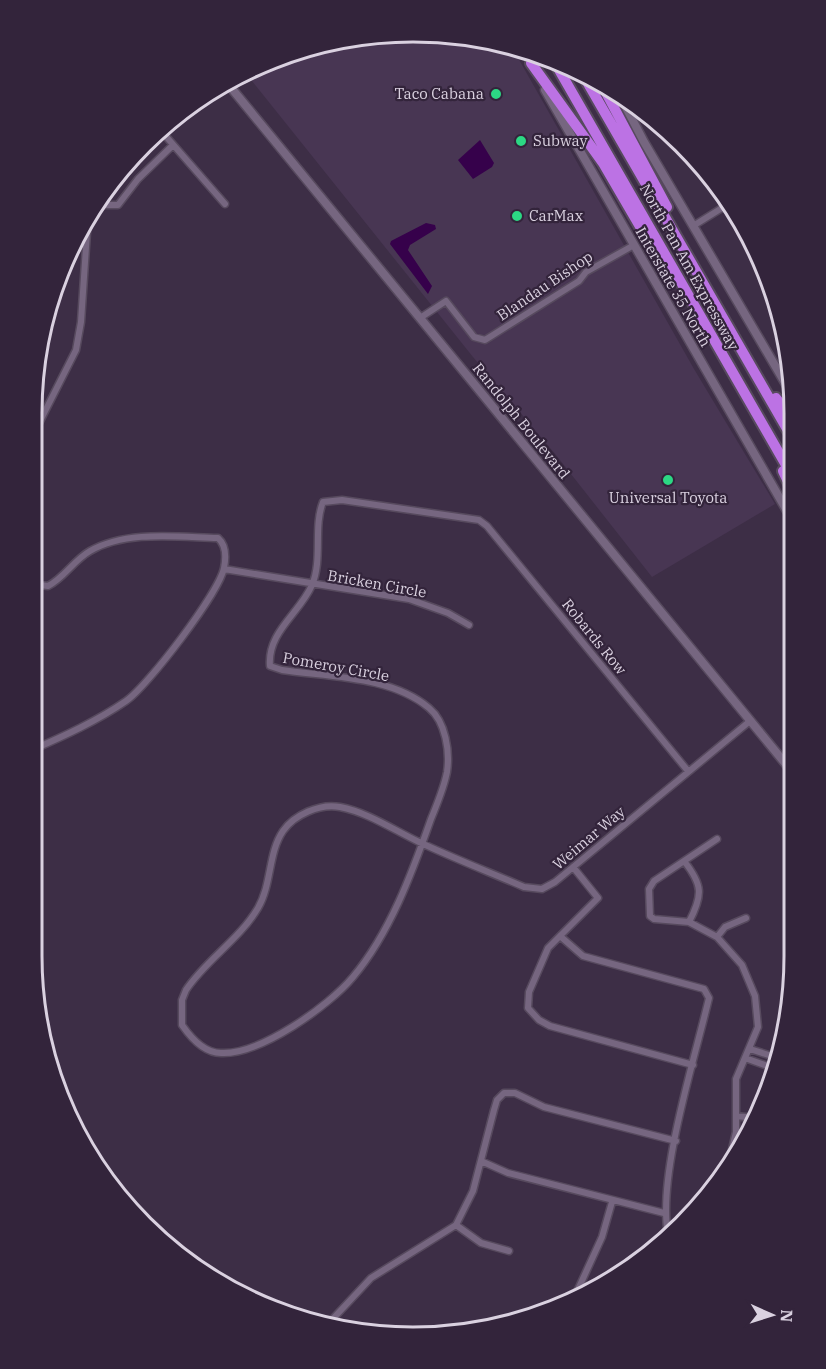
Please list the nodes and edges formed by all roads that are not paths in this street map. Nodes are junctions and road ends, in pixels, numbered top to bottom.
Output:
1 (531, 63) joint
2 (561, 73) edge
3 (590, 88) edge
4 (232, 89) edge
5 (610, 99) edge
6 (630, 113) edge
7 (165, 137) edge
8 (173, 145) junction
9 (225, 204) dead end
10 (106, 205) edge
11 (722, 208) edge
12 (693, 226) junction
13 (87, 237) edge
14 (634, 245) junction
15 (703, 284) junction
16 (420, 318) junction
17 (706, 329) junction
18 (749, 363) junction
19 (782, 378) edge
20 (751, 406) junction
21 (784, 408) edge
22 (42, 417) edge
23 (784, 424) edge
24 (784, 462) edge
25 (784, 474) edge
26 (784, 506) edge
27 (224, 569) junction
28 (42, 585) edge
29 (312, 585) junction
30 (469, 624) dead end
31 (750, 721) junction
32 (42, 745) edge
33 (784, 762) edge
34 (688, 771) junction
35 (717, 839) dead end
36 (422, 844) junction
37 (684, 861) junction
38 (573, 867) junction
39 (746, 918) dead end
40 (689, 922) junction
41 (560, 936) junction
42 (717, 937) junction
43 (750, 1049) junction
44 (770, 1055) edge
45 (745, 1058) junction
46 (693, 1065) junction
47 (767, 1066) edge
48 (736, 1116) junction
49 (747, 1117) edge
50 (676, 1141) junction
51 (734, 1141) edge
52 (481, 1161) junction
53 (612, 1202) junction
54 (664, 1213) junction
55 (456, 1225) junction
56 (667, 1226) edge
57 (509, 1251) dead end
58 (579, 1288) edge
59 (333, 1318) edge

1 - 14 street, Interstate 35 North
1 - 17 highway
2 - 17 highway, North Pan Am Expressway
3 - 15 highway, North Pan Am Expressway
4 - 16 street, Randolph Boulevard
5 - 15 highway
6 - 12 street
7 - 8 street
8 - 9 street
8 - 10 street
11 - 12 street
12 - 19 street
13 - 22 street
14 - 16 street, Blandau Bishop
14 - 26 street, Interstate 35 North
15 - 18 highway, North Pan Am Expressway
16 - 31 street, Randolph Boulevard
17 - 20 highway, North Pan Am Expressway
18 - 21 highway
18 - 23 highway, North Pan Am Expressway
20 - 24 highway, North Pan Am Expressway
20 - 25 highway
27 - 28 street
27 - 29 street, Bricken Circle
27 - 32 street
29 - 30 street, Bricken Circle
29 - 34 street, Robards Row
29 - 36 street, Pomeroy Circle
31 - 33 street, Randolph Boulevard
31 - 34 street, Weimar Way
34 - 38 street, Weimar Way
35 - 37 street
36 - 36 street, Pomeroy Circle
36 - 38 street, Weimar Way
37 - 40 street
37 - 40 street
38 - 41 street
39 - 42 street
40 - 42 street
41 - 46 street
41 - 46 street
42 - 43 street
43 - 44 street
43 - 45 street
45 - 47 street
45 - 48 street
46 - 50 street
48 - 49 street
48 - 51 street
50 - 52 street
50 - 54 street
52 - 53 street
52 - 55 street
53 - 54 street
53 - 58 street
54 - 56 street
55 - 57 street
55 - 59 street

